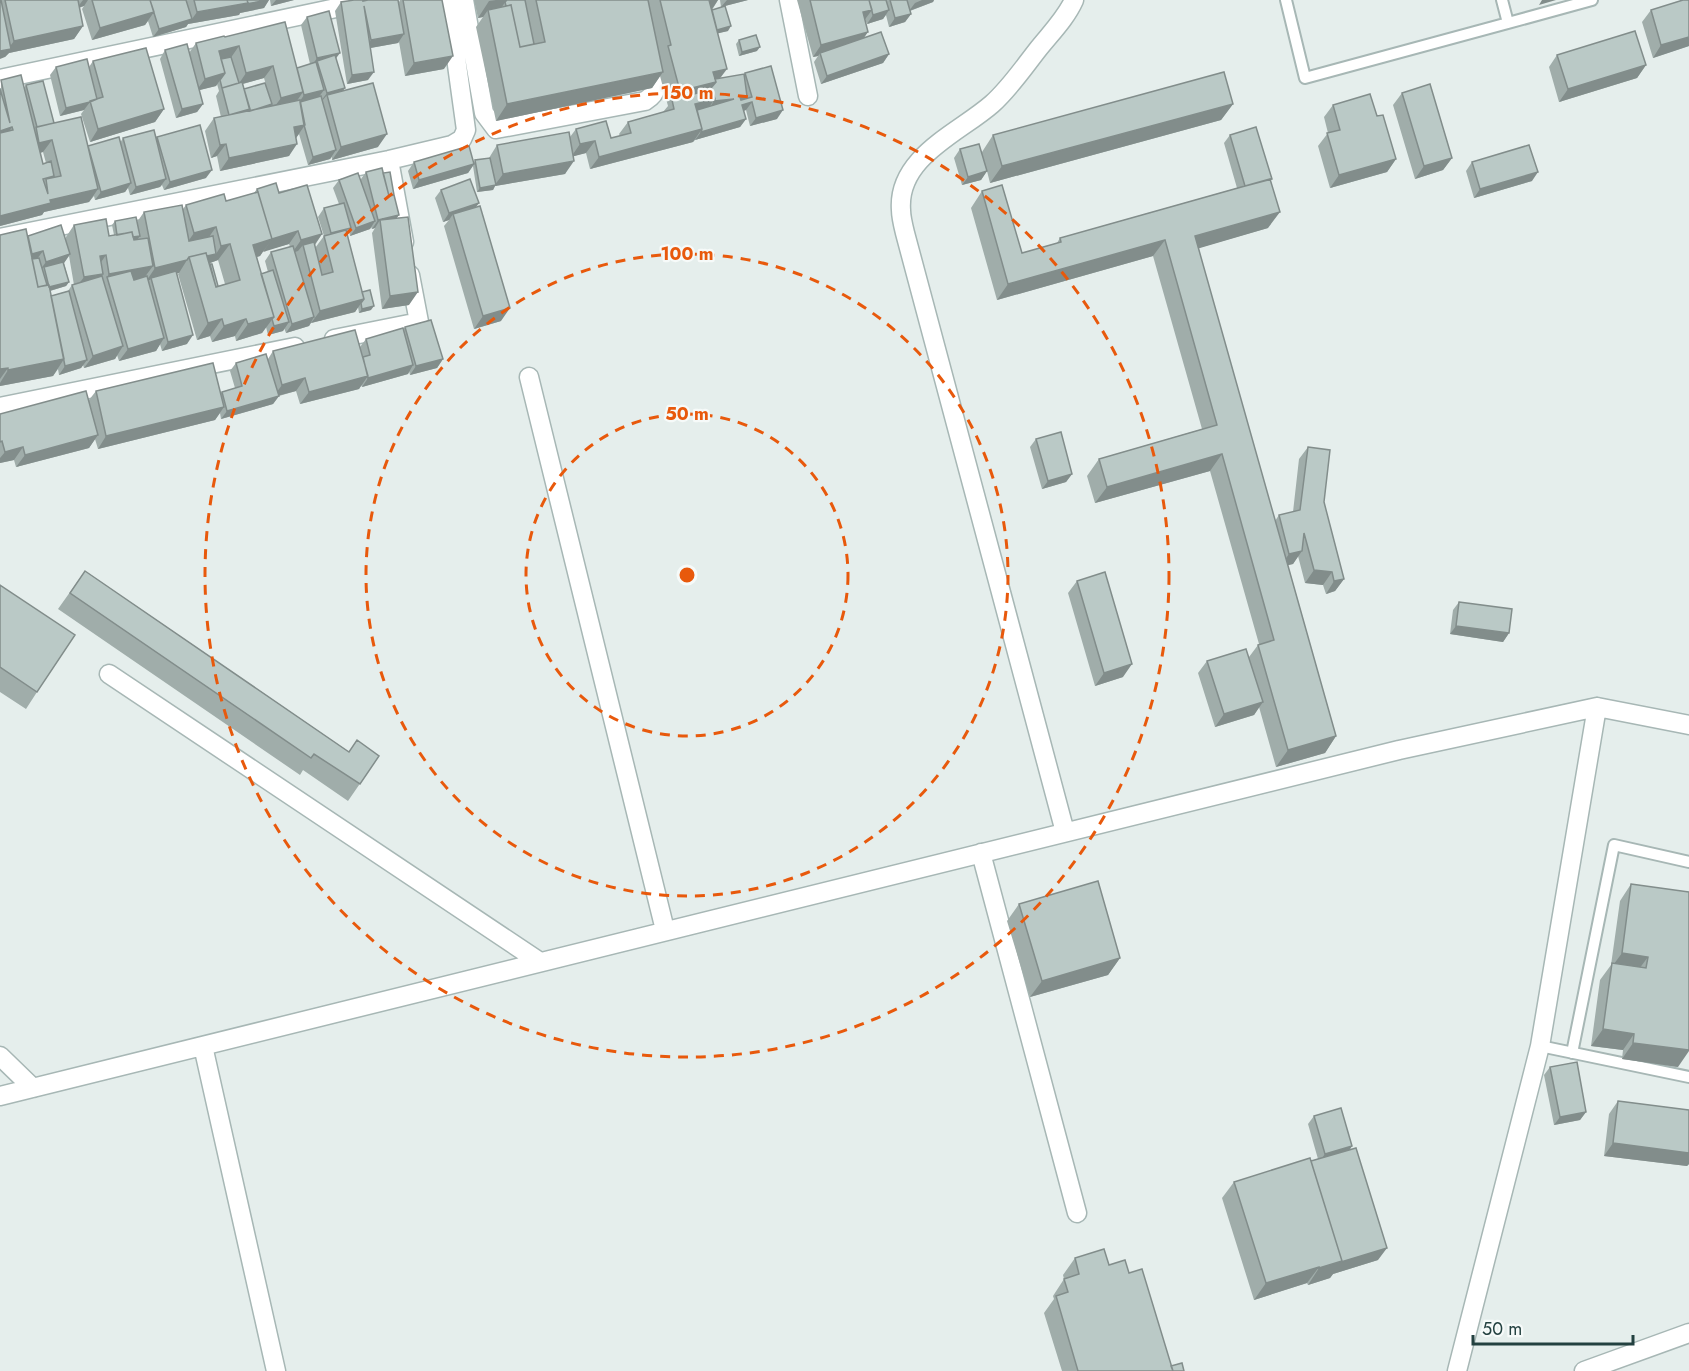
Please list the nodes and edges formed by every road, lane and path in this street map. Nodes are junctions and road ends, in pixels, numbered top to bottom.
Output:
1 (374, 0) edge
2 (448, 0) edge
3 (464, 0) edge
4 (789, 0) edge
5 (1074, 0) edge
6 (1286, 0) edge
7 (1502, 0) edge
8 (1592, 0) edge
9 (1508, 23) junction
10 (648, 44) edge
11 (0, 79) edge
12 (808, 96) dead end
13 (389, 160) junction
14 (0, 238) edge
15 (529, 377) dead end
16 (0, 407) edge
17 (109, 674) dead end
18 (1597, 707) junction
19 (1689, 725) edge
20 (1065, 832) junction
21 (981, 853) junction
22 (1689, 862) edge
23 (665, 930) junction
24 (540, 962) junction
25 (203, 1046) junction
26 (1539, 1046) junction
27 (1572, 1053) junction
28 (0, 1056) edge
29 (1689, 1077) edge
30 (33, 1088) junction
31 (0, 1096) edge
32 (1077, 1213) dead end
33 (1689, 1333) edge
34 (276, 1371) edge
35 (1457, 1371) edge
36 (1584, 1371) edge

1 - 11 street
2 - 13 street
3 - 10 street
4 - 12 street
5 - 20 street
6 - 9 lane
7 - 9 lane
8 - 9 lane
13 - 14 street
13 - 16 street
15 - 23 street
17 - 24 street
18 - 19 street
18 - 20 street
18 - 26 street
20 - 21 street
21 - 23 street
21 - 32 street
22 - 27 lane
23 - 24 street
24 - 25 street
25 - 30 street
25 - 34 street
26 - 27 lane
26 - 35 street
27 - 29 lane
28 - 30 street
30 - 31 street
33 - 36 street

